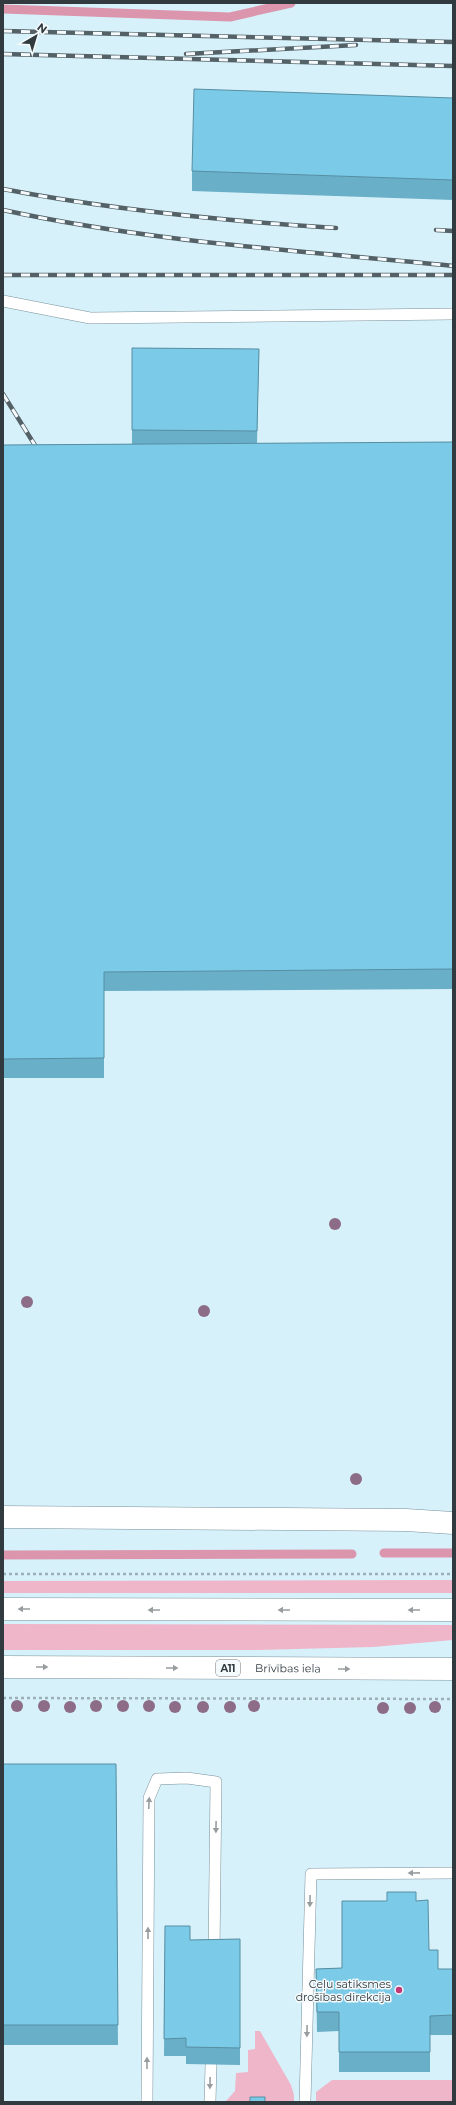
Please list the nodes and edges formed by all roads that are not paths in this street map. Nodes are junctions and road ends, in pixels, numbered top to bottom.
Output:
1 (3, 301) edge
2 (453, 314) edge
3 (3, 1517) edge
4 (453, 1523) edge
5 (3, 1609) edge
6 (453, 1610) edge
7 (3, 1667) edge
8 (453, 1669) edge
9 (453, 1873) edge
10 (214, 1956) edge
11 (211, 2064) edge
12 (147, 2102) edge
13 (210, 2102) edge
14 (305, 2102) edge

1 - 2 lane
3 - 4 main road
6 -> 5 main road
7 -> 8 main road, Brīvības iela / A11
9 -> 14 lane
12 -> 10 lane
11 -> 13 lane

